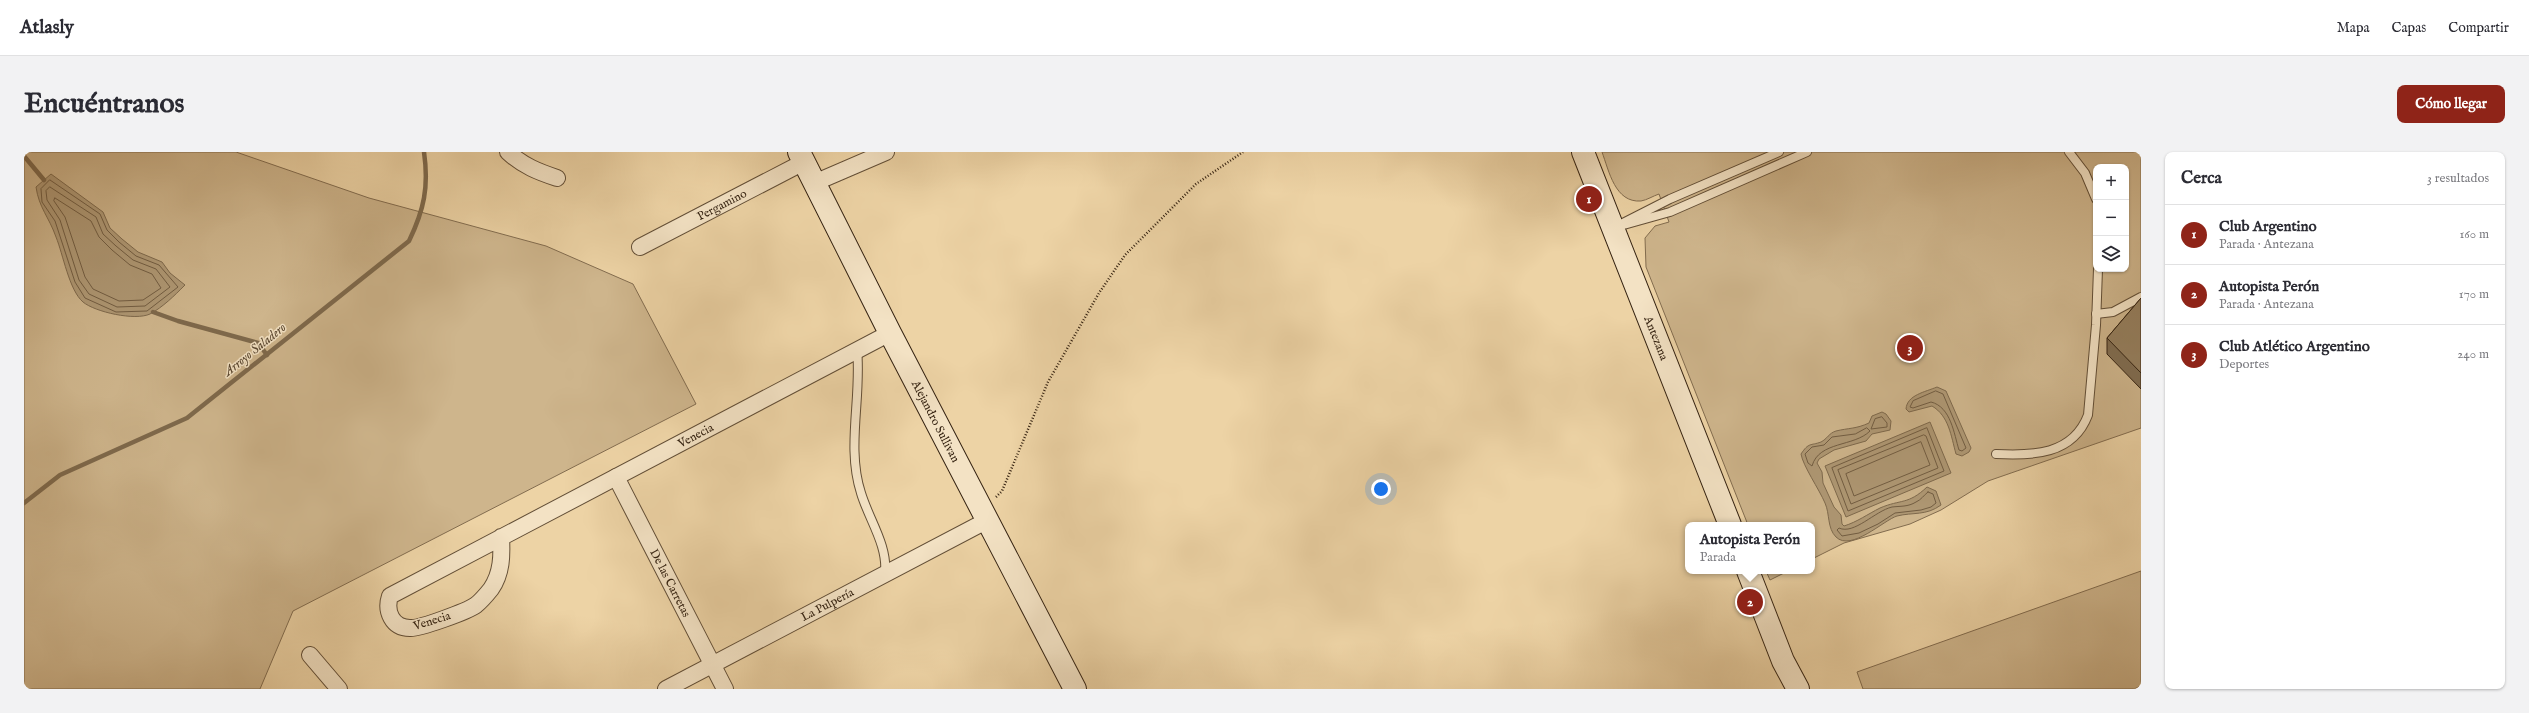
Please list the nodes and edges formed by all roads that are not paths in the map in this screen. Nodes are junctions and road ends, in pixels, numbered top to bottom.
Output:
1 (508, 152) edge
2 (886, 152) edge
3 (1583, 152) edge
4 (1779, 152) edge
5 (1807, 152) edge
6 (2069, 152) edge
7 (802, 157) edge
8 (557, 178) dead end
9 (814, 183) junction
10 (2093, 192) edge
11 (1613, 228) junction
12 (640, 247) dead end
13 (2098, 272) edge
14 (2141, 297) edge
15 (2096, 314) junction
16 (890, 333) junction
17 (857, 349) junction
18 (1996, 454) dead end
19 (616, 477) junction
20 (985, 514) junction
21 (1729, 522) edge
22 (501, 536) junction
23 (885, 574) junction
24 (1749, 574) edge
25 (310, 655) dead end
26 (712, 664) junction
27 (1792, 684) edge
28 (339, 689) edge
29 (666, 689) edge
30 (725, 689) edge
31 (1075, 689) edge

1 - 8 street
2 - 9 street
3 - 11 street, Antezana
4 - 11 lane
5 - 11 lane
6 - 10 lane
7 - 9 street, Alejandro Sullivan
7 - 12 street, Pergamino
9 - 16 street, Alejandro Sullivan
11 - 21 street, Antezana
13 - 15 lane
14 - 15 lane
15 - 18 lane
16 - 17 street, Venecia
16 - 20 street, Alejandro Sullivan
17 - 19 street, Venecia
17 - 23 lane
19 - 22 street, Venecia
19 - 26 street, De las Carretas
20 - 23 street, La Pulpería
20 - 31 street, Alejandro Sullivan
22 - 22 street, Venecia
23 - 26 street, La Pulpería
24 - 27 street
25 - 28 street
26 - 29 street, La Pulpería
26 - 30 street, De las Carretas

